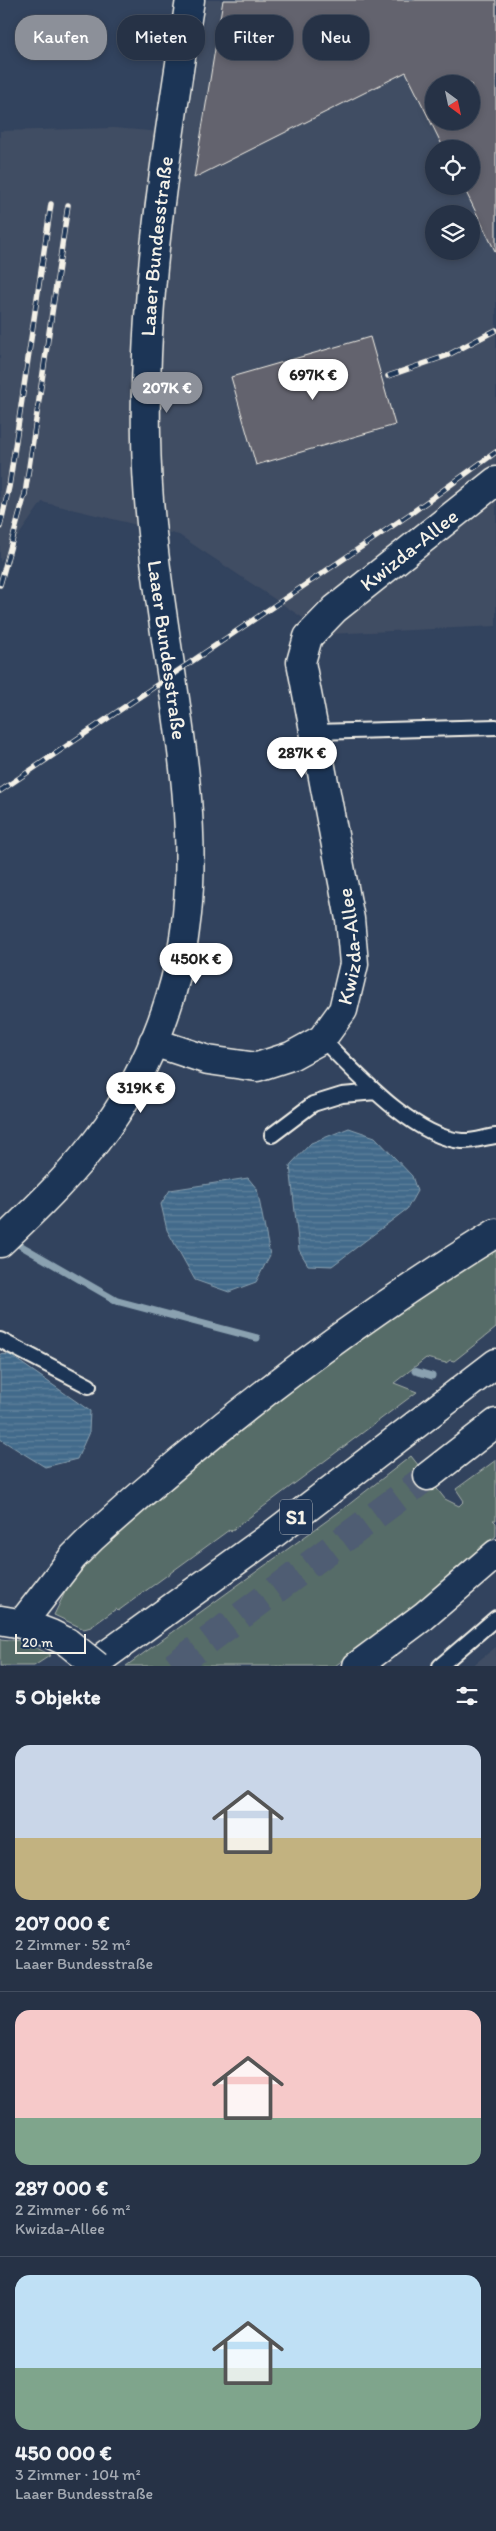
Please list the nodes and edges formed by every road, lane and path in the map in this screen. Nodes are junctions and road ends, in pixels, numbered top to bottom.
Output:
1 (190, 0) edge
2 (496, 482) edge
3 (496, 727) edge
4 (314, 732) junction
5 (322, 1039) junction
6 (153, 1042) junction
7 (376, 1092) junction
8 (272, 1135) dead end
9 (496, 1136) edge
10 (496, 1233) edge
11 (0, 1243) edge
12 (0, 1340) edge
13 (496, 1363) edge
14 (89, 1386) dead end
15 (496, 1423) edge
16 (428, 1476) tunnel mouth
17 (496, 1554) edge
18 (496, 1618) edge
19 (11, 1621) edge
20 (91, 1666) edge
21 (97, 1666) edge
22 (357, 1666) edge
23 (440, 1666) edge

1 - 6 main road, Laaer Bundesstraße
2 - 4 main road, Kwizda-Allee
3 - 4 lane
4 - 5 main road, Kwizda-Allee
5 - 6 main road, Kwizda-Allee
5 - 7 lane
6 - 11 main road, Laaer Bundesstraße
7 - 8 lane
7 - 9 lane
10 - 19 main road
12 - 14 lane
13 - 20 main road, S1
15 - 16 main road
17 - 22 main road
18 - 23 lane
19 - 21 main road, bridge

